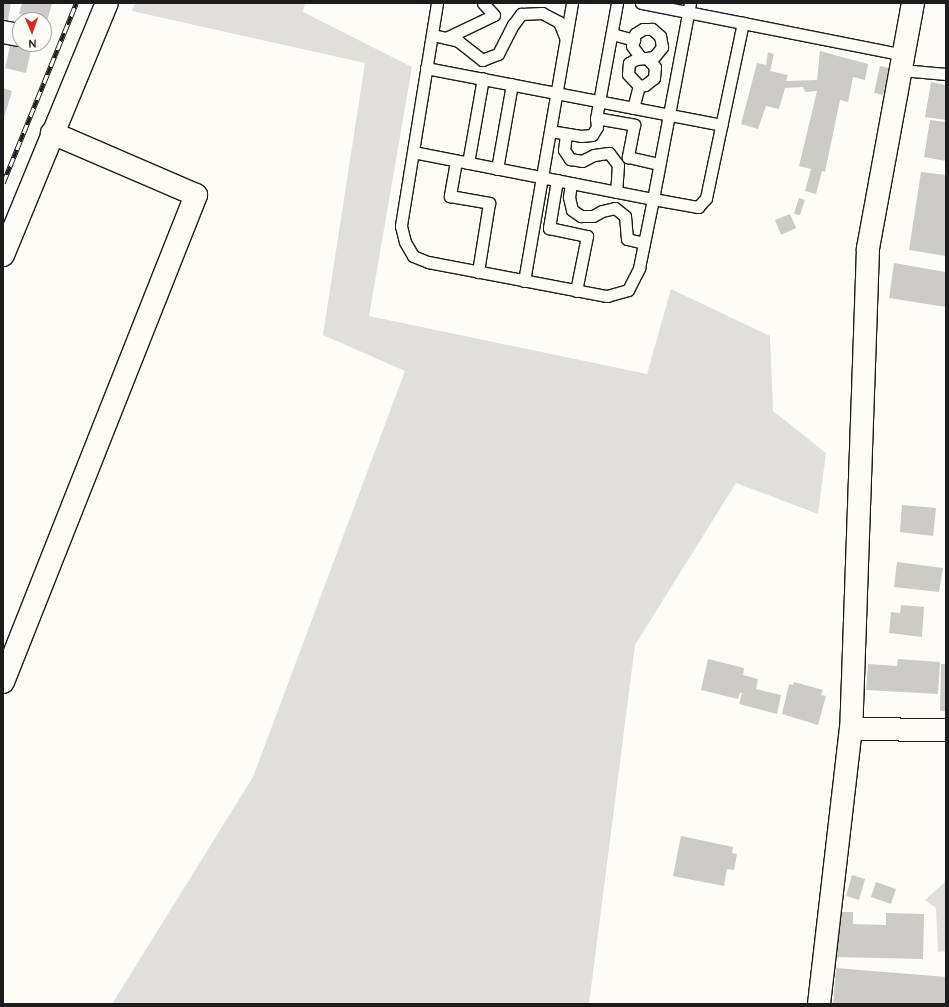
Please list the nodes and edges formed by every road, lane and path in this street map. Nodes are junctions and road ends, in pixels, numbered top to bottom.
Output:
1 (107, 3) edge
2 (437, 3) edge
3 (483, 3) edge
4 (572, 3) edge
5 (618, 3) edge
6 (641, 3) edge
7 (913, 3) edge
8 (689, 8) edge
9 (743, 24) junction
10 (612, 34) junction
11 (433, 35) junction
12 (446, 38) junction
13 (566, 39) junction
14 (634, 40) junction
15 (644, 58) junction
16 (902, 63) junction
17 (426, 68) junction
18 (946, 74) edge
19 (483, 78) junction
20 (512, 84) junction
21 (639, 86) junction
22 (557, 91) junction
23 (599, 101) junction
24 (633, 108) junction
25 (668, 114) junction
26 (596, 118) junction
27 (722, 125) junction
28 (550, 131) junction
29 (52, 133) junction
30 (566, 134) junction
31 (412, 152) junction
32 (456, 161) junction
33 (468, 163) junction
34 (660, 164) junction
35 (497, 169) junction
36 (542, 177) junction
37 (557, 180) junction
38 (571, 183) junction
39 (616, 192) junction
40 (653, 199) junction
41 (644, 244) junction
42 (3, 255) edge
43 (478, 272) junction
44 (524, 281) junction
45 (576, 291) junction
46 (3, 682) edge
47 (851, 730) junction
48 (946, 730) edge
49 (819, 1004) edge

1 - 29 street
2 - 11 lane
3 - 12 lane
4 - 13 lane
5 - 10 lane
6 - 8 lane
7 - 16 street
8 - 9 lane
8 - 25 lane
9 - 16 lane
9 - 27 lane
10 - 14 lane
10 - 23 lane
11 - 12 lane
11 - 17 lane
12 - 13 lane
13 - 22 lane
14 - 15 lane
14 - 15 lane
15 - 21 lane
15 - 21 lane
16 - 18 lane
16 - 47 street
17 - 19 lane
17 - 31 lane
19 - 20 lane
19 - 33 lane
20 - 22 lane
20 - 35 lane
21 - 24 lane
22 - 23 lane
22 - 28 lane
23 - 24 lane
23 - 26 lane
24 - 25 lane
25 - 27 lane
25 - 34 lane
26 - 30 lane
26 - 34 lane
27 - 40 lane
28 - 30 lane
28 - 36 lane
29 - 42 street
29 - 46 street
30 - 39 lane
31 - 32 lane
31 - 43 lane
32 - 33 lane
32 - 43 lane
33 - 35 lane
34 - 40 lane
35 - 36 lane
36 - 37 lane
36 - 44 lane
37 - 38 lane
37 - 45 lane
38 - 39 lane
38 - 41 lane
39 - 40 lane
40 - 41 lane
41 - 45 lane
43 - 44 lane
44 - 45 lane
47 - 48 street
47 - 49 street

